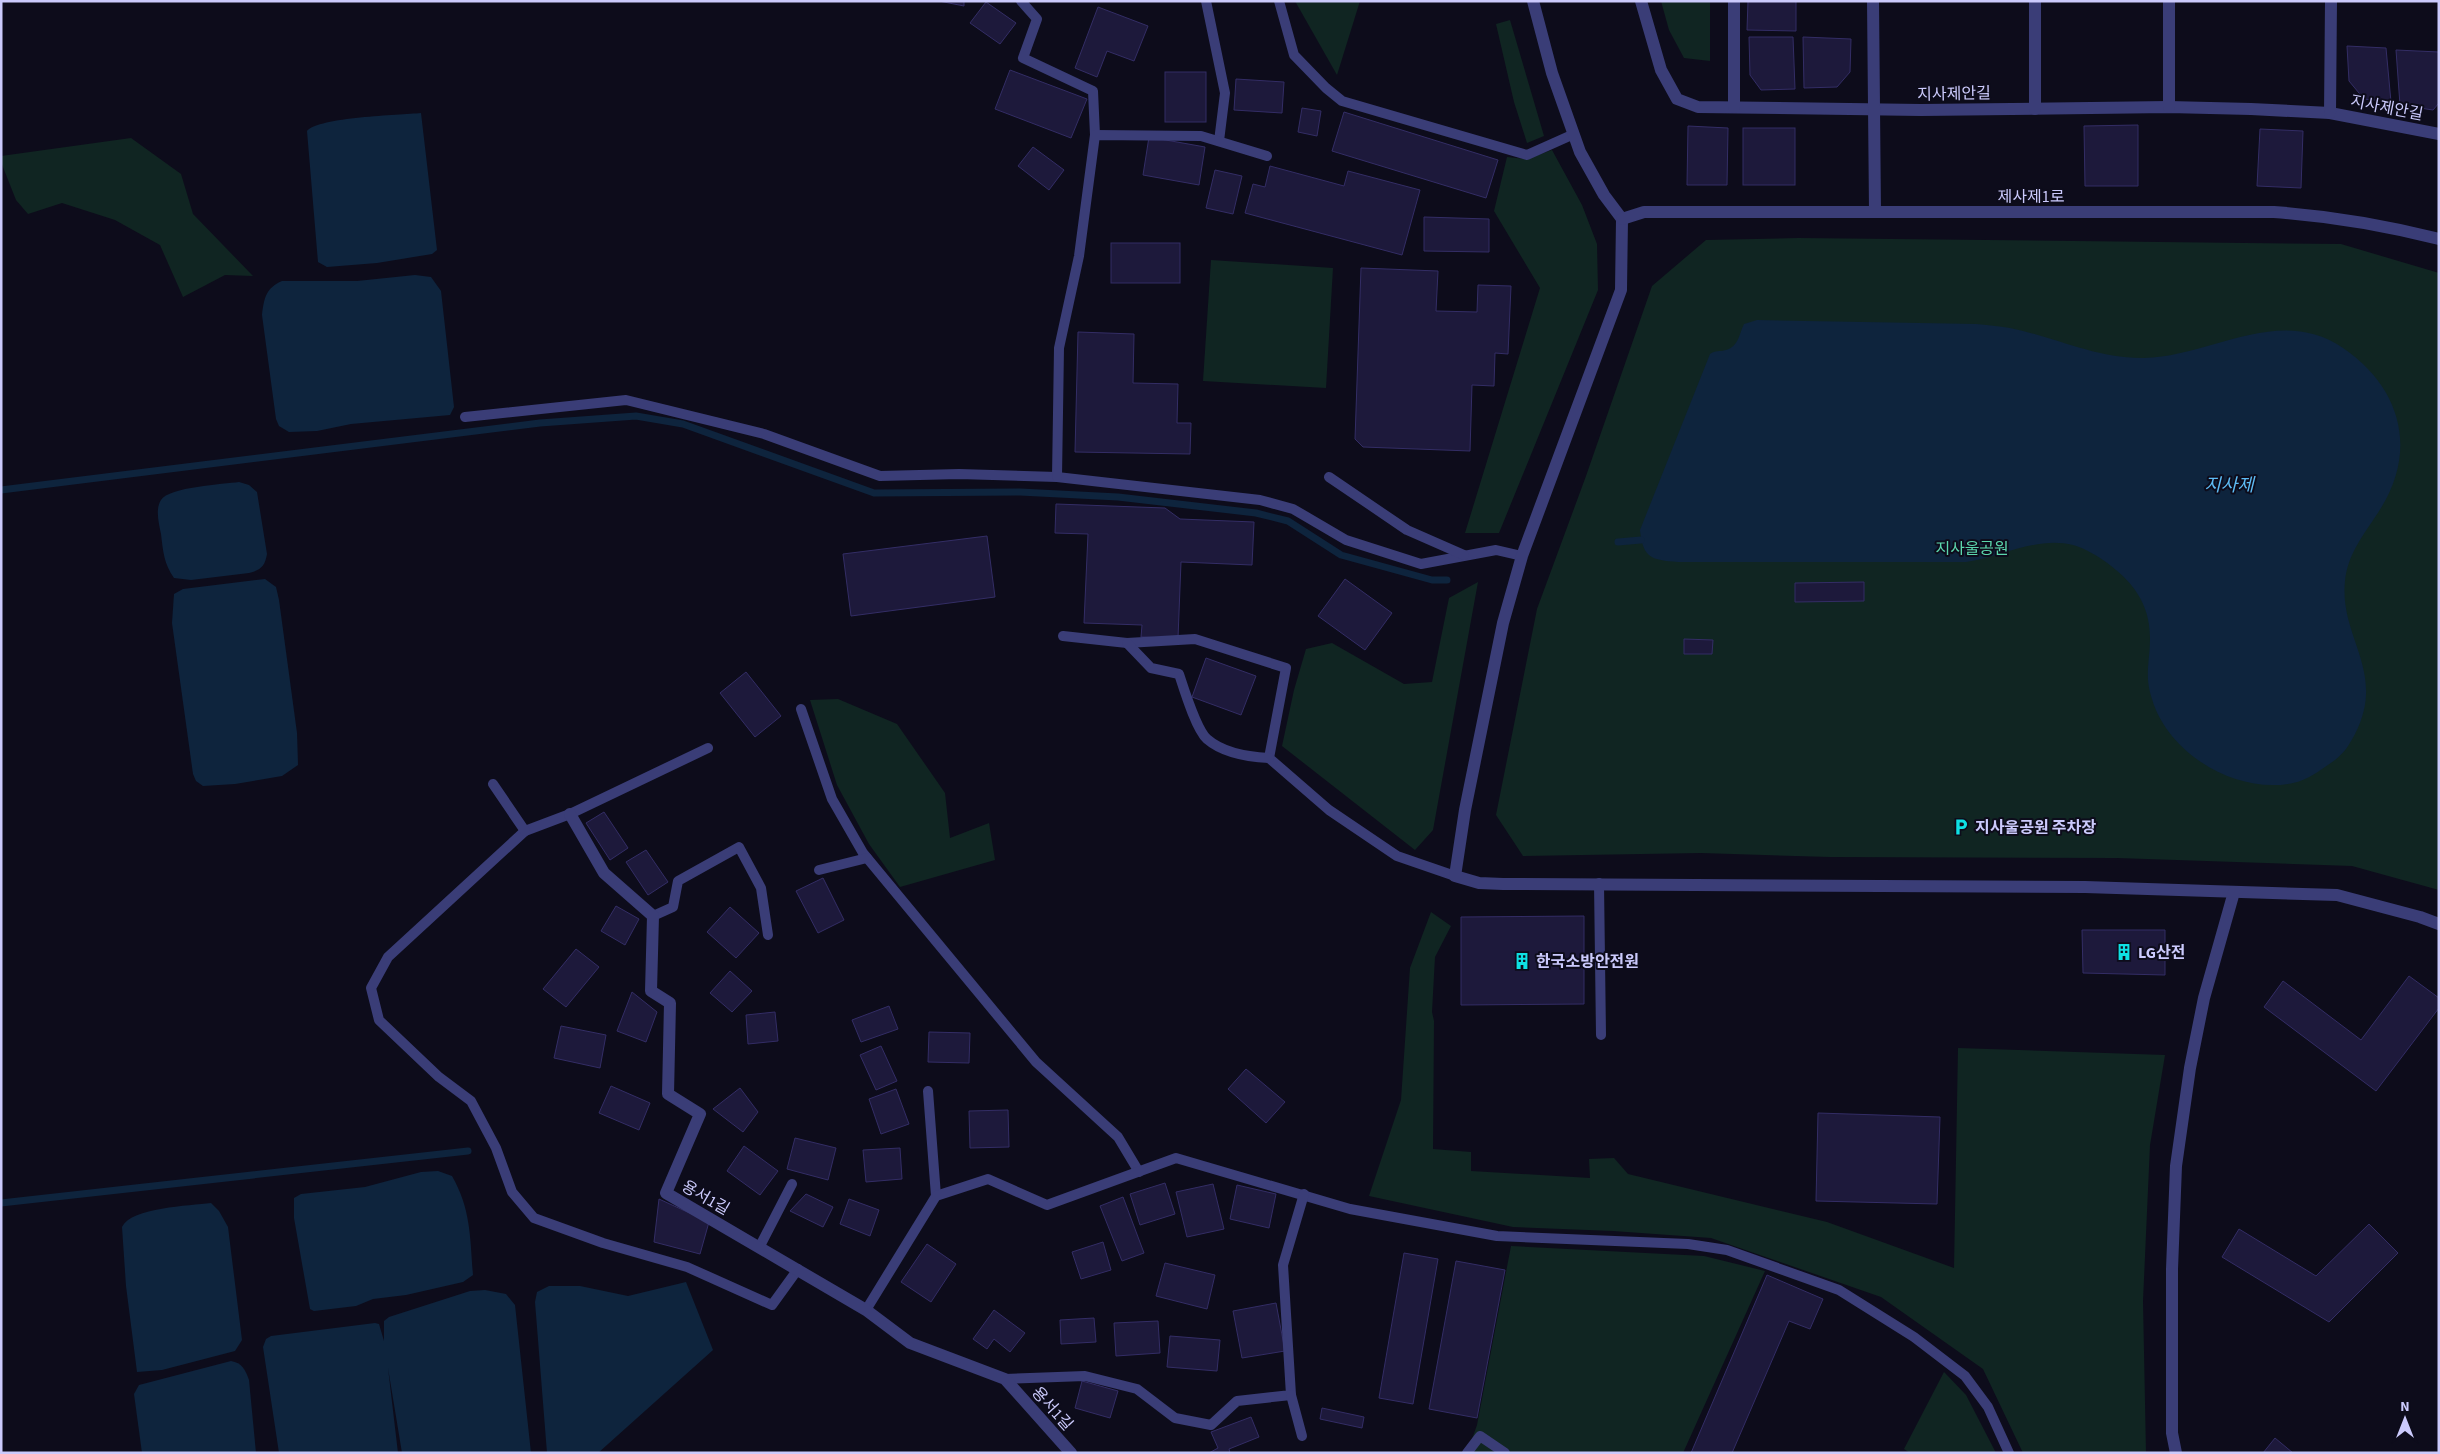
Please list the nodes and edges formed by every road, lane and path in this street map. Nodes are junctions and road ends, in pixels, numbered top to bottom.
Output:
1 (1021, 1) edge
2 (1206, 1) edge
3 (1280, 1) edge
4 (1533, 1) edge
5 (1641, 1) edge
6 (1734, 1) edge
7 (1873, 1) edge
8 (2035, 1) edge
9 (2169, 1) edge
10 (2331, 1) edge
11 (1734, 107) junction
12 (2169, 107) junction
13 (2035, 109) junction
14 (1873, 110) junction
15 (2330, 113) junction
16 (1574, 134) junction
17 (2439, 134) edge
18 (1095, 135) junction
19 (1219, 142) junction
20 (1267, 156) dead end
21 (1875, 212) junction
22 (1622, 219) junction
23 (2439, 238) edge
24 (465, 417) dead end
25 (1057, 477) junction
26 (1330, 477) dead end
27 (1464, 555) junction
28 (1522, 556) junction
29 (1063, 636) dead end
30 (1127, 643) junction
31 (801, 709) dead end
32 (708, 748) dead end
33 (1269, 758) junction
34 (494, 784) dead end
35 (570, 814) junction
36 (525, 831) junction
37 (868, 858) junction
38 (819, 870) dead end
39 (1455, 876) junction
40 (1599, 883) junction
41 (2234, 892) junction
42 (653, 916) junction
43 (2439, 924) edge
44 (768, 935) dead end
45 (1601, 1036) dead end
46 (928, 1091) dead end
47 (1139, 1172) junction
48 (792, 1184) dead end
49 (1304, 1194) junction
50 (936, 1196) junction
51 (760, 1246) junction
52 (798, 1269) junction
53 (866, 1310) junction
54 (1005, 1379) junction
55 (1290, 1396) junction
56 (1302, 1436) dead end
57 (1071, 1453) edge
58 (1467, 1453) edge
59 (1504, 1453) edge
60 (2009, 1453) edge
61 (2176, 1453) edge

1 - 18 lane
2 - 19 lane
3 - 16 lane
4 - 16 street
5 - 11 street, 지사제안길
6 - 11 street
7 - 14 street
8 - 13 street
9 - 12 street
10 - 15 street, 지사제안길
11 - 14 street, 지사제안길
12 - 13 street, 지사제안길
12 - 15 street, 지사제안길
13 - 14 street, 지사제안길
14 - 21 street
15 - 17 street, 지사제안길
16 - 22 street
18 - 19 lane
18 - 25 lane
19 - 20 lane
21 - 22 street, 제사제1로
21 - 23 street, 제사제1로
22 - 28 street
24 - 25 lane
25 - 27 lane
26 - 27 lane
27 - 28 lane
28 - 39 street
29 - 30 lane
30 - 33 lane
30 - 33 lane
31 - 37 lane
32 - 35 lane
33 - 39 lane
34 - 36 lane
35 - 36 lane
35 - 42 street
36 - 52 lane
37 - 38 lane
37 - 47 lane
39 - 40 street
40 - 41 street
40 - 45 lane
41 - 43 street
41 - 61 street
42 - 44 lane
42 - 51 street, 용서1길
46 - 50 lane
47 - 49 lane
47 - 50 lane
48 - 51 lane
49 - 55 lane
49 - 60 lane
50 - 53 lane
51 - 52 street, 용서1길
52 - 53 street, 용서1길
53 - 54 street, 용서1길
54 - 55 lane
54 - 57 street, 용서1길
55 - 56 lane
58 - 59 lane

